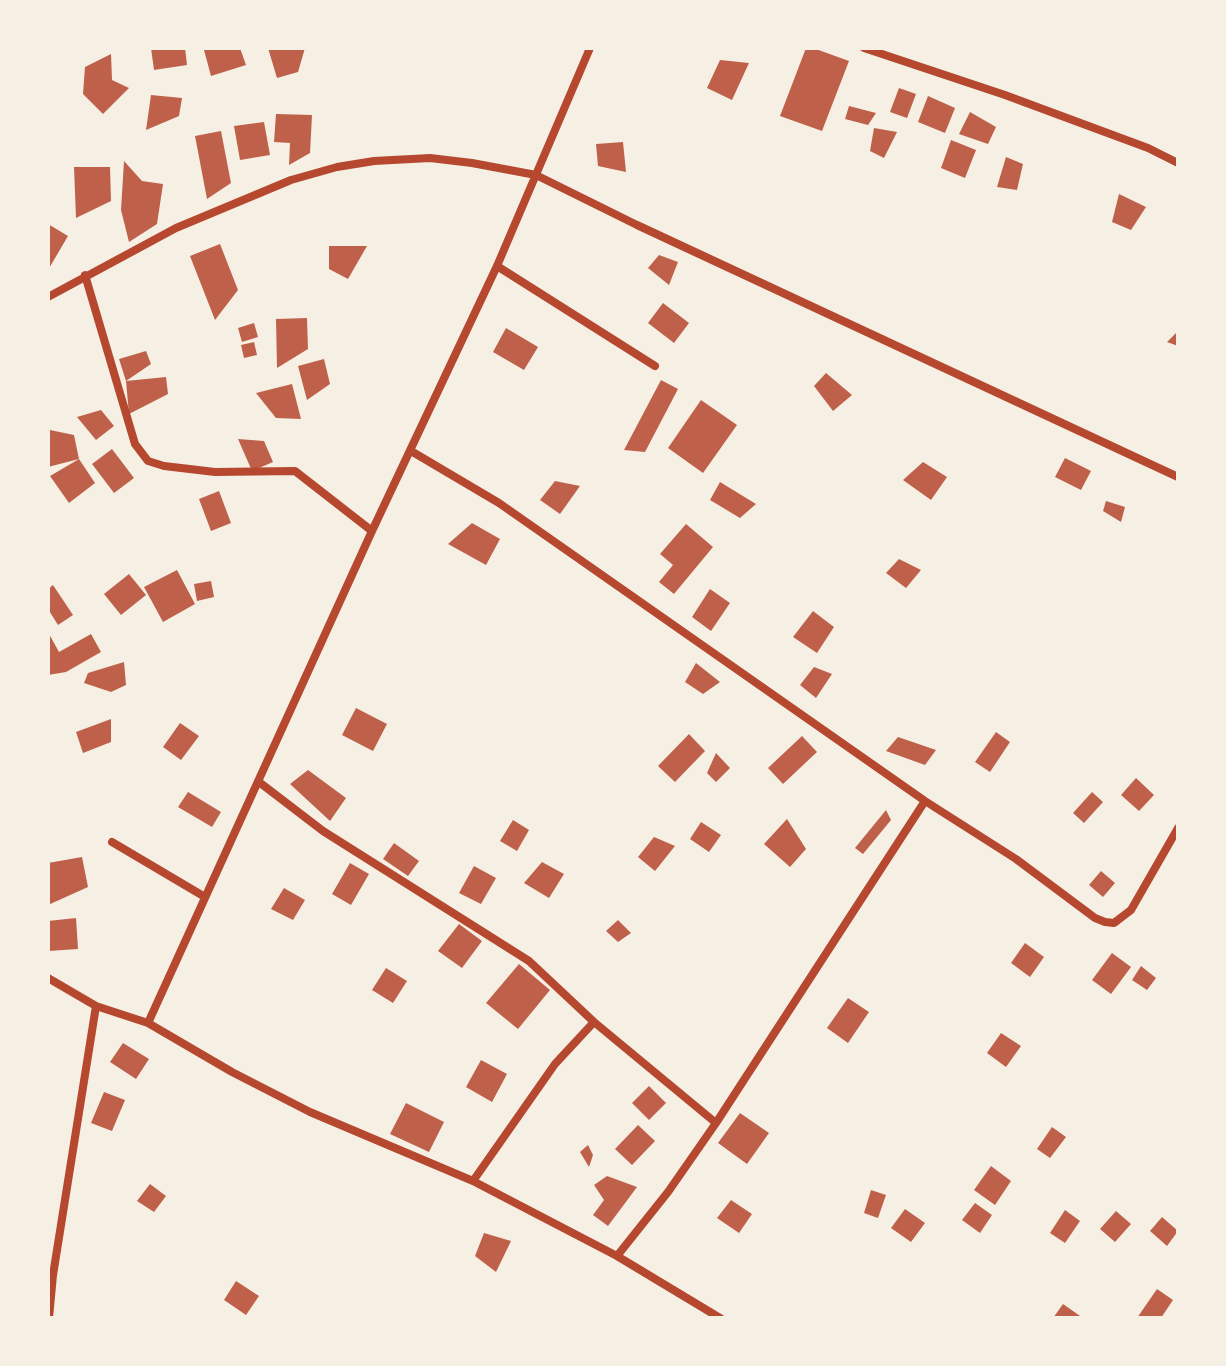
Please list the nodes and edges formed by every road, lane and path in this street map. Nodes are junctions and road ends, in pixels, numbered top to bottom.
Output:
1 (590, 48) edge
2 (864, 48) edge
3 (1178, 163) edge
4 (536, 175) junction
5 (497, 266) junction
6 (85, 275) junction
7 (48, 297) edge
8 (655, 366) dead end
9 (411, 451) junction
10 (1178, 477) edge
11 (372, 531) junction
12 (259, 782) junction
13 (925, 801) junction
14 (1178, 828) edge
15 (112, 842) dead end
16 (205, 897) junction
17 (48, 978) edge
18 (96, 1006) junction
19 (594, 1022) junction
20 (148, 1023) junction
21 (716, 1123) junction
22 (473, 1181) junction
23 (617, 1256) junction
24 (49, 1318) edge
25 (720, 1318) edge

1 - 4 street
2 - 3 street
4 - 5 street
4 - 6 street
4 - 10 street
5 - 8 street
5 - 9 street
6 - 7 street
6 - 11 street
9 - 11 street
9 - 13 street
11 - 12 street
12 - 16 street
12 - 19 street
13 - 14 street
13 - 21 street
15 - 16 street
16 - 20 street
17 - 18 street
18 - 20 street
18 - 24 street
19 - 21 street
19 - 22 street
20 - 22 street
21 - 23 street
22 - 23 street
23 - 25 street

